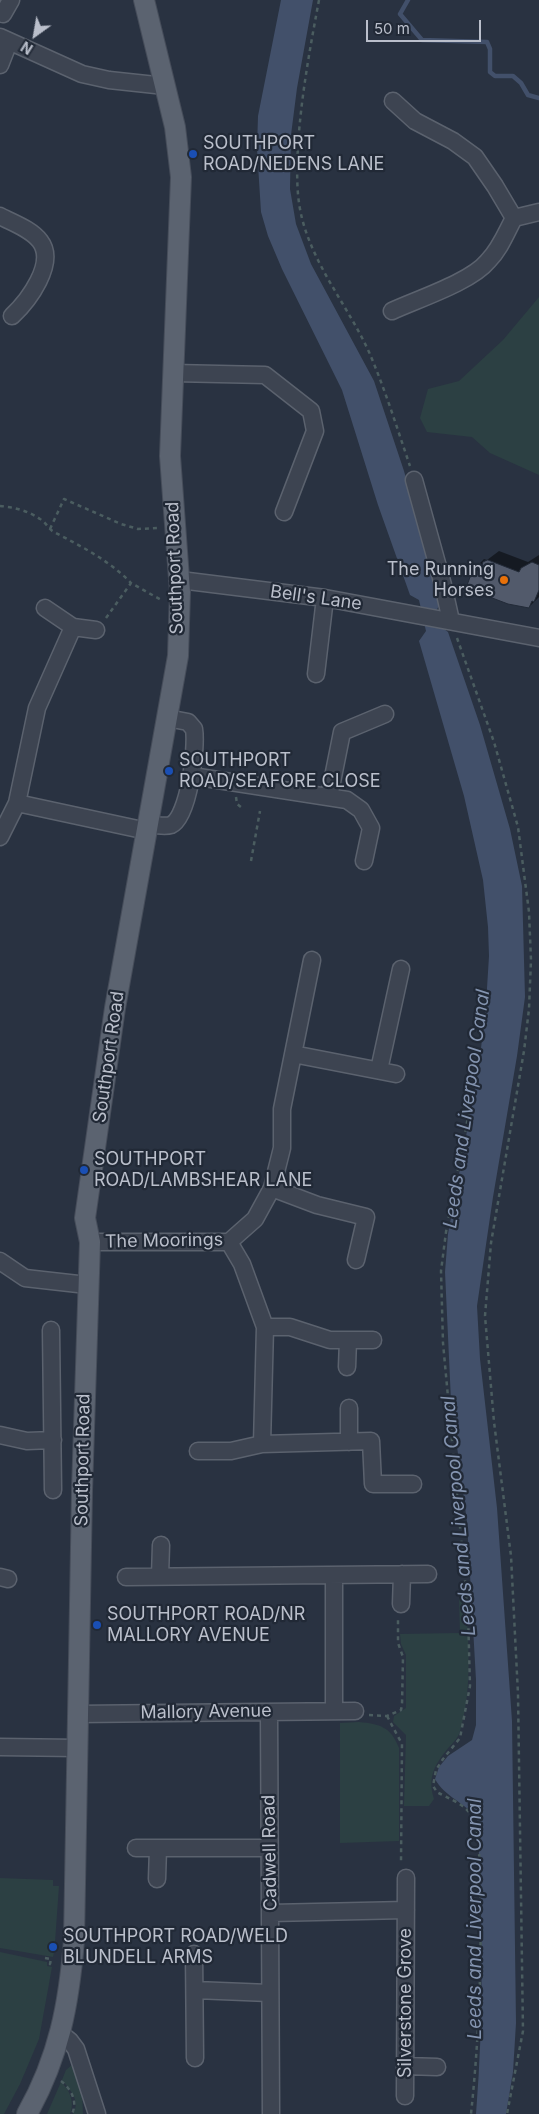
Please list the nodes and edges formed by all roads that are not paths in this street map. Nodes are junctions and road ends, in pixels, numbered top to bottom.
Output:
1 (144, 0) edge
2 (5, 40) edge
3 (0, 65) edge
4 (166, 86) junction
5 (394, 100) dead end
6 (539, 212) edge
7 (0, 216) edge
8 (514, 218) junction
9 (392, 311) dead end
10 (12, 316) dead end
11 (173, 373) junction
12 (414, 480) road end
13 (284, 512) dead end
14 (180, 580) junction
15 (325, 598) junction
16 (45, 608) dead end
17 (444, 619) junction
18 (100, 625) road end
19 (73, 627) junction
20 (539, 638) edge
21 (316, 674) dead end
22 (385, 714) dead end
23 (166, 718) junction
24 (192, 776) junction
25 (330, 797) junction
26 (17, 803) junction
27 (147, 828) junction
28 (0, 837) edge
29 (364, 861) dead end
30 (312, 960) dead end
31 (401, 969) dead end
32 (293, 1054) junction
33 (379, 1070) junction
34 (396, 1074) dead end
35 (272, 1188) junction
36 (90, 1242) junction
37 (229, 1242) junction
38 (356, 1260) dead end
39 (0, 1261) edge
40 (87, 1285) junction
41 (264, 1327) junction
42 (51, 1330) dead end
43 (348, 1340) junction
44 (373, 1340) dead end
45 (347, 1366) dead end
46 (349, 1408) dead end
47 (0, 1435) edge
48 (53, 1440) junction
49 (349, 1442) junction
50 (262, 1444) junction
51 (198, 1451) dead end
52 (413, 1484) dead end
53 (53, 1490) dead end
54 (161, 1545) dead end
55 (402, 1574) junction
56 (428, 1574) dead end
57 (334, 1575) junction
58 (160, 1576) junction
59 (126, 1577) dead end
60 (400, 1611) road end
61 (334, 1711) junction
62 (269, 1712) junction
63 (358, 1712) road end
64 (78, 1714) junction
65 (0, 1747) edge
66 (78, 1748) junction
67 (136, 1848) dead end
68 (158, 1848) junction
69 (268, 1848) junction
70 (403, 1874) road end
71 (157, 1879) dead end
72 (406, 1910) junction
73 (271, 1913) junction
74 (194, 1954) dead end
75 (195, 1990) junction
76 (269, 1993) junction
77 (60, 2033) junction
78 (195, 2058) dead end
79 (406, 2066) junction
80 (437, 2067) dead end
81 (405, 2096) dead end
82 (27, 2114) edge
83 (97, 2114) edge
84 (270, 2114) edge

1 - 4 main road, Southport Road
2 - 3 street
2 - 4 street
4 - 11 main road, Southport Road
5 - 8 street
6 - 8 street
7 - 10 street
8 - 9 street
11 - 13 street
11 - 14 main road, Southport Road
12 - 17 street
14 - 15 street, Bell's Lane
14 - 23 main road, Southport Road
15 - 17 street, Bell's Lane
15 - 21 street
16 - 19 street
17 - 20 street, Bell's Lane
18 - 19 street
19 - 26 street
22 - 25 street
23 - 24 street
23 - 27 main road, Southport Road
24 - 25 street
24 - 27 street
25 - 29 street
26 - 27 street
26 - 28 street
27 - 36 main road, Southport Road
30 - 32 street, The Moorings
31 - 33 street
32 - 33 street
32 - 35 street, The Moorings
33 - 34 street
35 - 37 street, The Moorings
35 - 38 street
36 - 37 street, The Moorings
36 - 40 main road, Southport Road
37 - 41 street
39 - 40 street
40 - 64 main road, Southport Road
41 - 43 street
41 - 50 street
42 - 48 street
43 - 44 street
43 - 45 street
46 - 49 street
47 - 48 street
48 - 53 street
49 - 50 street
49 - 52 street
50 - 51 street
54 - 58 street
55 - 56 street
55 - 57 street
55 - 60 street
57 - 58 street
57 - 61 street
58 - 59 street
61 - 62 street, Mallory Avenue
61 - 63 street, Mallory Avenue
62 - 64 street, Mallory Avenue
62 - 69 street, Cadwell Road
64 - 66 main road, Southport Road
65 - 66 street
66 - 77 main road, Southport Road
67 - 68 street
68 - 69 street
68 - 71 street
69 - 73 street, Cadwell Road
70 - 72 street, Silverstone Grove
72 - 73 street, Silverstone Grove
72 - 79 street, Silverstone Grove
73 - 76 street, Cadwell Road
74 - 75 street
75 - 76 street
75 - 78 street
76 - 84 street, Cadwell Road
77 - 82 main road, Southport Road
77 - 83 street
79 - 80 street
79 - 81 street, Silverstone Grove

